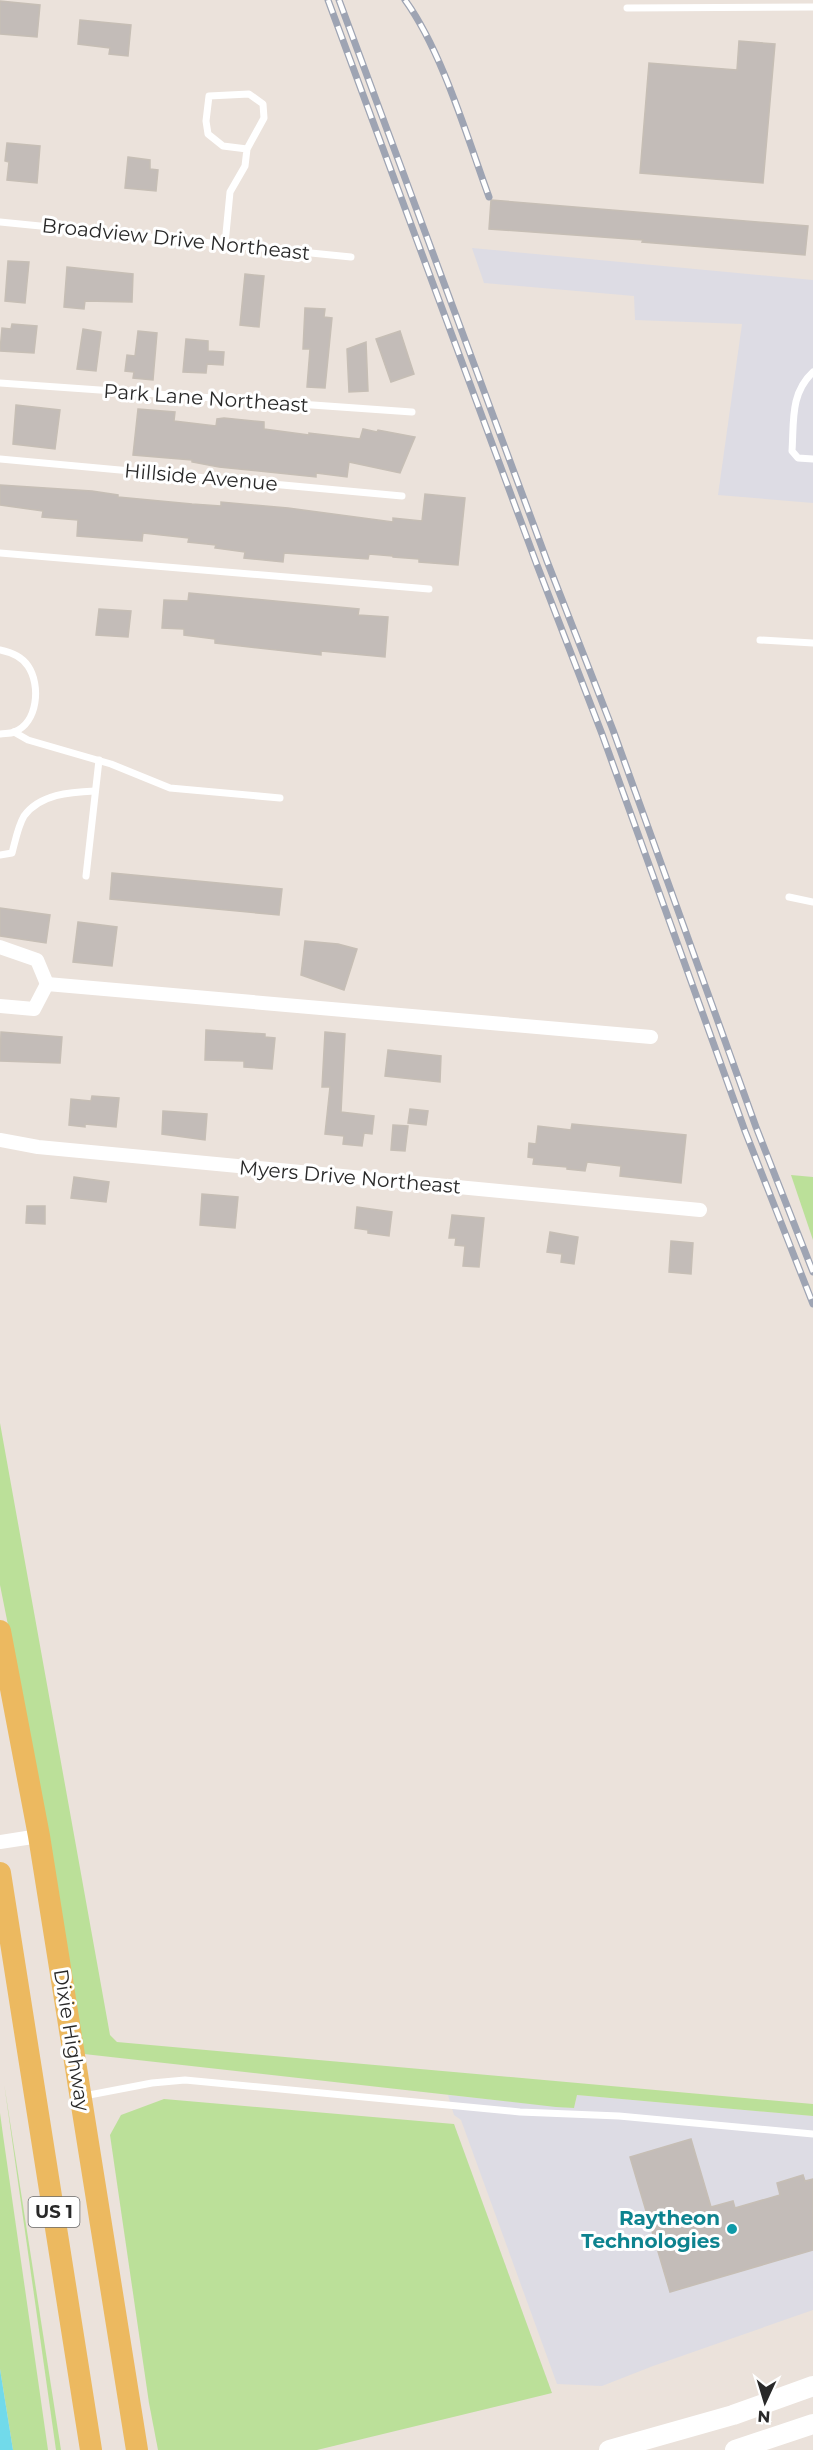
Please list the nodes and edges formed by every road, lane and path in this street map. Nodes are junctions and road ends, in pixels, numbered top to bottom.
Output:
1 (813, 7) edge
2 (627, 8) dead end
3 (247, 149) junction
4 (0, 222) edge
5 (225, 244) junction
6 (351, 257) dead end
7 (813, 372) edge
8 (0, 383) edge
9 (412, 412) dead end
10 (0, 459) edge
11 (813, 459) edge
12 (402, 496) dead end
13 (0, 553) edge
14 (429, 589) dead end
15 (760, 640) dead end
16 (813, 643) edge
17 (0, 650) edge
18 (14, 732) junction
19 (0, 734) edge
20 (99, 760) junction
21 (95, 792) junction
22 (280, 798) dead end
23 (0, 855) edge
24 (86, 876) dead end
25 (789, 897) dead end
26 (813, 902) edge
27 (0, 947) edge
28 (47, 984) junction
29 (0, 1006) edge
30 (651, 1037) dead end
31 (0, 1140) edge
32 (700, 1210) dead end
33 (0, 1631) edge
34 (39, 1836) junction
35 (0, 1842) edge
36 (0, 1873) edge
37 (81, 2097) junction
38 (813, 2134) edge
39 (813, 2386) edge
40 (813, 2424) edge
41 (91, 2450) edge
42 (137, 2450) edge
43 (609, 2450) edge
44 (735, 2450) edge

1 - 2 lane
3 - 3 lane
3 - 5 lane
4 - 5 lane, Broadview Drive Northeast
5 - 6 lane, Broadview Drive Northeast
7 - 11 lane
8 - 9 lane, Park Lane Northeast
10 - 12 lane, Hillside Avenue
13 - 14 lane
15 - 16 lane
17 - 18 lane
18 - 19 lane
18 - 20 lane
20 - 21 lane
20 - 22 lane
21 - 23 lane
21 - 24 lane
25 - 26 lane
27 - 28 street
28 - 29 street
28 - 30 street
31 - 32 street, Myers Drive Northeast
33 - 34 main road, Dixie Highway / US 1
34 - 35 street
34 - 37 main road, Dixie Highway / US 1
36 - 41 main road, US 1
37 - 38 lane
37 - 42 main road, Dixie Highway / US 1
39 - 43 main road
40 - 44 main road

